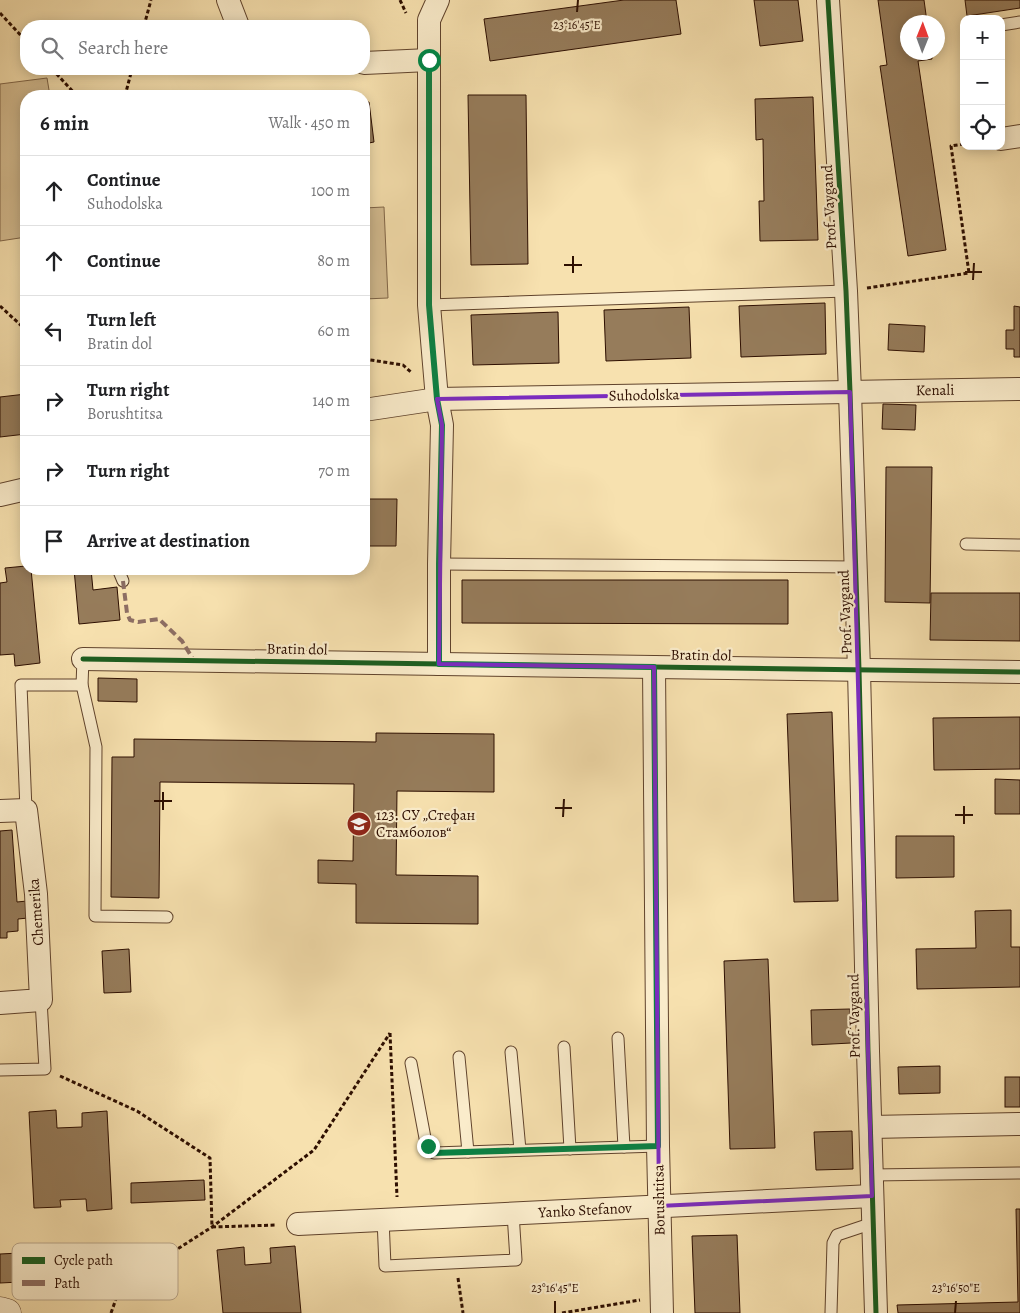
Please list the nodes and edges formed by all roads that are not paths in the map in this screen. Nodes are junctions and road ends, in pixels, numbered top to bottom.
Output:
1 (228, 0) edge
2 (438, 0) edge
3 (828, 0) edge
4 (236, 20) edge
5 (1020, 22) edge
6 (1005, 24) edge
7 (429, 60) junction
8 (370, 63) edge
9 (1020, 136) edge
10 (1005, 138) edge
11 (846, 291) junction
12 (429, 305) junction
13 (1020, 389) edge
14 (850, 392) junction
15 (437, 399) junction
16 (370, 409) edge
17 (20, 490) edge
18 (0, 495) edge
19 (966, 544) dead end
20 (1020, 545) edge
21 (439, 564) junction
22 (856, 567) junction
23 (121, 575) edge
24 (124, 581) dead end
25 (83, 659) joint
26 (439, 664) junction
27 (654, 667) junction
28 (860, 670) junction
29 (1020, 672) edge
30 (82, 684) junction
31 (26, 810) junction
32 (0, 811) edge
33 (167, 917) dead end
34 (41, 1000) junction
35 (0, 1003) edge
36 (618, 1038) dead end
37 (564, 1047) dead end
38 (511, 1052) dead end
39 (459, 1057) dead end
40 (411, 1063) dead end
41 (0, 1070) edge
42 (1020, 1124) edge
43 (870, 1127) junction
44 (658, 1146) junction
45 (624, 1147) junction
46 (570, 1149) junction
47 (520, 1150) junction
48 (468, 1152) junction
49 (1020, 1172) edge
50 (872, 1186) junction
51 (659, 1206) junction
52 (513, 1213) junction
53 (390, 1219) junction
54 (873, 1223) junction
55 (298, 1224) road end
56 (662, 1305) edge
57 (0, 1310) edge
58 (7, 1313) edge
59 (831, 1313) edge
60 (876, 1313) edge

1 - 4 street
2 - 7 street
3 - 11 street, Prof. Vaygand
5 - 6 lane
7 - 8 street
7 - 12 street
9 - 10 street
11 - 12 lane
11 - 14 street, Prof. Vaygand
12 - 15 street
13 - 14 street, Kenali
14 - 15 street, Suhodolska
14 - 22 street, Prof. Vaygand
15 - 16 street, Suhodolska
15 - 21 street
17 - 18 street
19 - 20 lane
21 - 22 lane
21 - 26 street
22 - 28 street, Prof. Vaygand
23 - 24 lane
25 - 26 street, Bratin dol
25 - 30 lane, Bratin dol
26 - 27 street, Bratin dol
27 - 28 street, Bratin dol
27 - 44 street, Borushtitsa
28 - 29 street, Bratin dol
28 - 43 street, Prof. Vaygand
30 - 31 lane
30 - 33 lane, Bratin dol
31 - 32 street
31 - 34 street, Chemerika
34 - 35 street
34 - 41 lane
36 - 45 lane
37 - 46 lane
38 - 47 lane
39 - 48 lane
40 - 48 lane
42 - 43 street
43 - 50 street, Prof. Vaygand
44 - 45 lane
44 - 51 street, Borushtitsa
45 - 46 lane
46 - 47 lane
47 - 48 lane
49 - 50 lane
50 - 51 street, Yanko Stefanov
50 - 54 street, Prof. Vaygand
51 - 52 street, Yanko Stefanov
51 - 56 street, Borushtitsa
52 - 53 street, Yanko Stefanov
52 - 53 lane
53 - 55 street, Yanko Stefanov
54 - 59 lane
54 - 60 street, Prof. Vaygand
57 - 58 street

